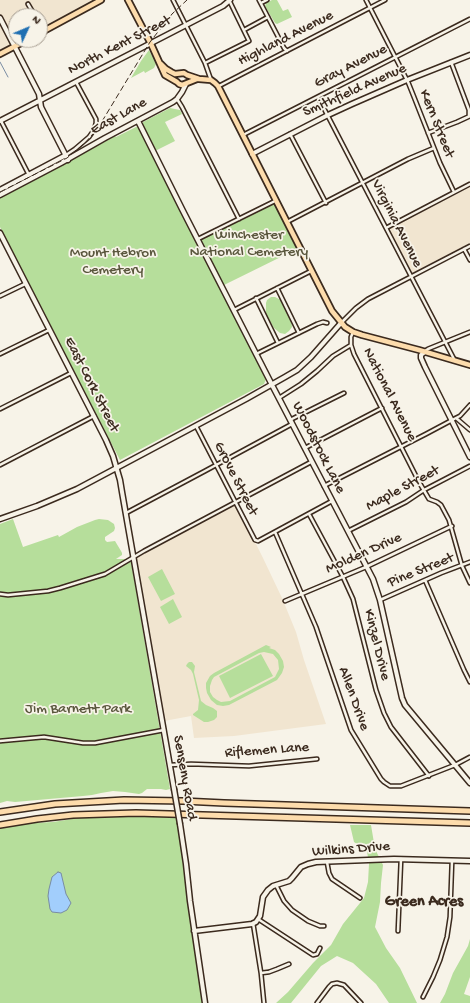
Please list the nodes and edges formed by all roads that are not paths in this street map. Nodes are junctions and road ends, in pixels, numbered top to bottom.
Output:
1 (101, 0) edge
2 (128, 0) edge
3 (173, 0) edge
4 (230, 0) edge
5 (267, 0) edge
6 (366, 0) edge
7 (385, 0) edge
8 (260, 2) edge
9 (28, 4) dead end
10 (30, 8) edge
11 (370, 8) junction
12 (268, 17) junction
13 (0, 18) edge
14 (470, 19) edge
15 (186, 26) junction
16 (48, 28) edge
17 (244, 30) junction
18 (8, 33) edge
19 (151, 44) junction
20 (11, 48) edge
21 (16, 48) edge
22 (287, 51) junction
23 (0, 54) edge
24 (470, 55) edge
25 (395, 57) junction
26 (451, 62) junction
27 (205, 63) junction
28 (161, 64) junction
29 (179, 74) junction
30 (187, 75) junction
31 (199, 79) junction
32 (211, 80) junction
33 (407, 80) junction
34 (76, 82) junction
35 (178, 83) junction
36 (187, 83) junction
37 (218, 86) junction
38 (181, 94) junction
39 (318, 97) junction
40 (177, 99) junction
41 (40, 101) junction
42 (328, 115) junction
43 (470, 116) edge
44 (0, 121) edge
45 (138, 121) junction
46 (428, 133) junction
47 (290, 134) junction
48 (242, 135) junction
49 (434, 148) junction
50 (252, 154) junction
51 (67, 158) junction
52 (29, 175) junction
53 (363, 183) junction
54 (470, 184) edge
55 (0, 190) edge
56 (454, 192) junction
57 (0, 195) edge
58 (275, 201) junction
59 (326, 203) junction
60 (239, 219) junction
61 (286, 223) junction
62 (386, 228) junction
63 (0, 233) edge
64 (197, 240) junction
65 (470, 246) edge
66 (464, 249) junction
67 (470, 260) edge
68 (311, 271) junction
69 (411, 276) junction
70 (25, 284) junction
71 (277, 288) junction
72 (0, 296) edge
73 (256, 298) junction
74 (234, 310) junction
75 (326, 322) dead end
76 (341, 323) junction
77 (49, 330) junction
78 (353, 332) junction
79 (470, 332) edge
80 (299, 333) junction
81 (445, 342) junction
82 (278, 343) junction
83 (351, 345) junction
84 (425, 352) junction
85 (0, 354) edge
86 (256, 354) junction
87 (455, 360) junction
88 (470, 365) edge
89 (71, 373) junction
90 (272, 385) junction
91 (344, 393) dead end
92 (278, 398) junction
93 (470, 405) edge
94 (382, 408) junction
95 (0, 409) edge
96 (94, 416) junction
97 (454, 419) junction
98 (291, 422) junction
99 (196, 426) junction
100 (470, 430) edge
101 (401, 447) junction
102 (304, 448) junction
103 (470, 457) edge
104 (311, 462) junction
105 (0, 465) edge
106 (216, 466) junction
107 (470, 466) edge
108 (116, 468) junction
109 (324, 486) junction
110 (424, 490) junction
111 (332, 501) junction
112 (235, 502) junction
113 (126, 513) junction
114 (309, 514) junction
115 (0, 519) edge
116 (452, 526) junction
117 (347, 531) junction
118 (275, 532) junction
119 (134, 557) junction
120 (470, 562) edge
121 (462, 566) junction
122 (366, 567) junction
123 (343, 577) junction
124 (425, 580) junction
125 (470, 583) edge
126 (0, 594) edge
127 (302, 594) junction
128 (380, 600) junction
129 (285, 601) dead end
130 (470, 682) edge
131 (164, 730) junction
132 (0, 741) edge
133 (470, 757) edge
134 (317, 758) dead end
135 (169, 765) junction
136 (455, 765) junction
137 (429, 776) junction
138 (470, 783) edge
139 (470, 811) edge
140 (0, 812) edge
141 (470, 823) edge
142 (0, 825) edge
143 (401, 859) junction
144 (452, 860) junction
145 (470, 861) edge
146 (327, 862) junction
147 (276, 885) junction
148 (360, 898) dead end
149 (258, 919) junction
150 (253, 923) junction
151 (324, 926) dead end
152 (194, 931) junction
153 (398, 931) dead end
154 (320, 948) dead end
155 (289, 964) dead end
156 (261, 973) junction
157 (423, 997) dead end
158 (205, 1003) edge
159 (264, 1003) edge
160 (317, 1003) edge
161 (361, 1003) edge

1 - 16 main road
2 - 19 main road
3 - 15 street
4 - 15 street, North Kent Street
4 - 17 street
5 - 8 street
6 - 11 street, Kern Street
7 - 11 street, Highland Avenue
8 - 12 street
9 - 10 street
11 - 22 street, Highland Avenue
11 - 25 street, Kern Street
12 - 17 street
12 - 22 street
13 - 18 street
14 - 25 street, Gray Avenue
15 - 19 street, North Kent Street
15 - 27 street
17 - 27 street
19 - 28 main road
19 - 34 street, North Kent Street
20 - 23 main road
21 - 41 street
22 - 37 street, Highland Avenue
24 - 26 street, Smithfield Avenue
25 - 33 street, Kern Street
25 - 39 street, Gray Avenue
26 - 33 street, Smithfield Avenue
26 - 43 street
27 - 32 street
28 - 29 main road
28 - 35 main road
29 - 30 main road
29 - 35 main road
30 - 31 main road
30 - 36 main road
31 - 32 main road
31 - 36 main road
32 - 37 main road
33 - 42 street, Smithfield Avenue
33 - 46 street, Kern Street
34 - 41 street, North Kent Street
34 - 51 street
35 - 36 main road
35 - 38 street
36 - 38 street, East Lane
37 - 48 main road, National Avenue
38 - 40 street, East Lane
39 - 42 street, Virginia Avenue
39 - 48 street, Gray Avenue
40 - 45 street, East Lane
40 - 60 street
41 - 44 street, North Kent Street
41 - 51 street
42 - 47 street, Smithfield Avenue
42 - 53 street, Virginia Avenue
43 - 46 street
44 - 52 street
45 - 51 street, East Lane
45 - 64 street, Woodstock Lane
46 - 49 street, Kern Street
47 - 50 street, Smithfield Avenue
47 - 59 street
48 - 50 main road, National Avenue
49 - 53 street
49 - 56 street, Kern Street
50 - 58 main road, National Avenue
51 - 52 street
51 - 57 street
52 - 55 street
53 - 59 street
53 - 62 street, Virginia Avenue
54 - 56 street
56 - 62 street
58 - 60 street
58 - 61 main road, National Avenue
59 - 61 street
60 - 64 street
61 - 68 main road, National Avenue
62 - 69 street, Virginia Avenue
63 - 70 street, East Cork Street
64 - 74 street, Woodstock Lane
65 - 66 street
66 - 67 street
66 - 69 street
68 - 71 street
68 - 76 main road, National Avenue
69 - 76 street
69 - 81 street, Virginia Avenue
70 - 72 street
70 - 77 street, East Cork Street
71 - 73 street
71 - 80 street
73 - 74 street
73 - 82 street
74 - 86 street, Woodstock Lane
75 - 80 street
76 - 78 main road, National Avenue
76 - 90 street
77 - 85 street
77 - 89 street, East Cork Street
78 - 83 street, National Avenue
78 - 84 main road
79 - 81 street
80 - 82 street
81 - 84 street
81 - 87 street, Virginia Avenue
82 - 86 street
83 - 92 street
83 - 94 street, National Avenue
84 - 87 main road
84 - 97 street
86 - 90 street, Woodstock Lane
87 - 88 main road
89 - 95 street
89 - 96 street, East Cork Street
90 - 92 street, Woodstock Lane
90 - 99 street
91 - 98 street
92 - 98 street, Woodstock Lane
93 - 97 street
94 - 101 street, National Avenue
94 - 102 street
96 - 105 street
96 - 108 street, East Cork Street
97 - 100 street
97 - 101 street
97 - 103 street
98 - 102 street, Woodstock Lane
98 - 106 street
99 - 106 street, Grove Street
99 - 108 street
101 - 109 street
101 - 110 street, National Avenue
102 - 104 street, Woodstock Lane
104 - 109 street, Woodstock Lane
104 - 112 street
106 - 112 street, Grove Street
106 - 113 street
107 - 110 street, Maple Street
108 - 113 street, East Cork Street
108 - 115 street
109 - 111 street, Woodstock Lane
110 - 116 street, National Avenue
110 - 117 street, Maple Street
111 - 114 street
111 - 117 street, Woodstock Lane
112 - 118 street, Grove Street
112 - 119 street
113 - 119 street, East Cork Street
114 - 118 street
114 - 123 street, Kinzel Drive
116 - 121 street, National Avenue
116 - 122 street, Molden Drive
117 - 122 street, Woodstock Lane
118 - 127 street, Allen Drive
119 - 126 street
119 - 131 street, Senseny Road
120 - 121 street, Pine Street
121 - 124 street, Pine Street
121 - 125 street, National Avenue
122 - 123 street, Molden Drive
122 - 128 street, Woodstock Lane
123 - 127 street, Molden Drive
123 - 137 street, Kinzel Drive
124 - 128 street, Pine Street
124 - 130 street
127 - 129 street, Molden Drive
127 - 137 street, Allen Drive
128 - 136 street, Woodstock Lane
131 - 132 street
131 - 135 street, Senseny Road
133 - 136 street, Allen Drive
134 - 135 street, Riflemen Lane
135 - 152 street, Senseny Road, bridge
136 - 137 street, Allen Drive
136 - 138 street, Woodstock Lane
139 - 140 highway
141 - 142 highway
143 - 144 street, Wilkins Drive
143 - 146 street, Wilkins Drive
143 - 153 street
144 - 145 street, Wilkins Drive
144 - 157 street
146 - 147 street, Wilkins Drive
146 - 148 street
147 - 149 street, Wilkins Drive
147 - 151 street
149 - 150 street
149 - 154 street
150 - 152 street
150 - 156 street
152 - 158 street, Senseny Road
155 - 156 street
156 - 159 street
160 - 161 street

